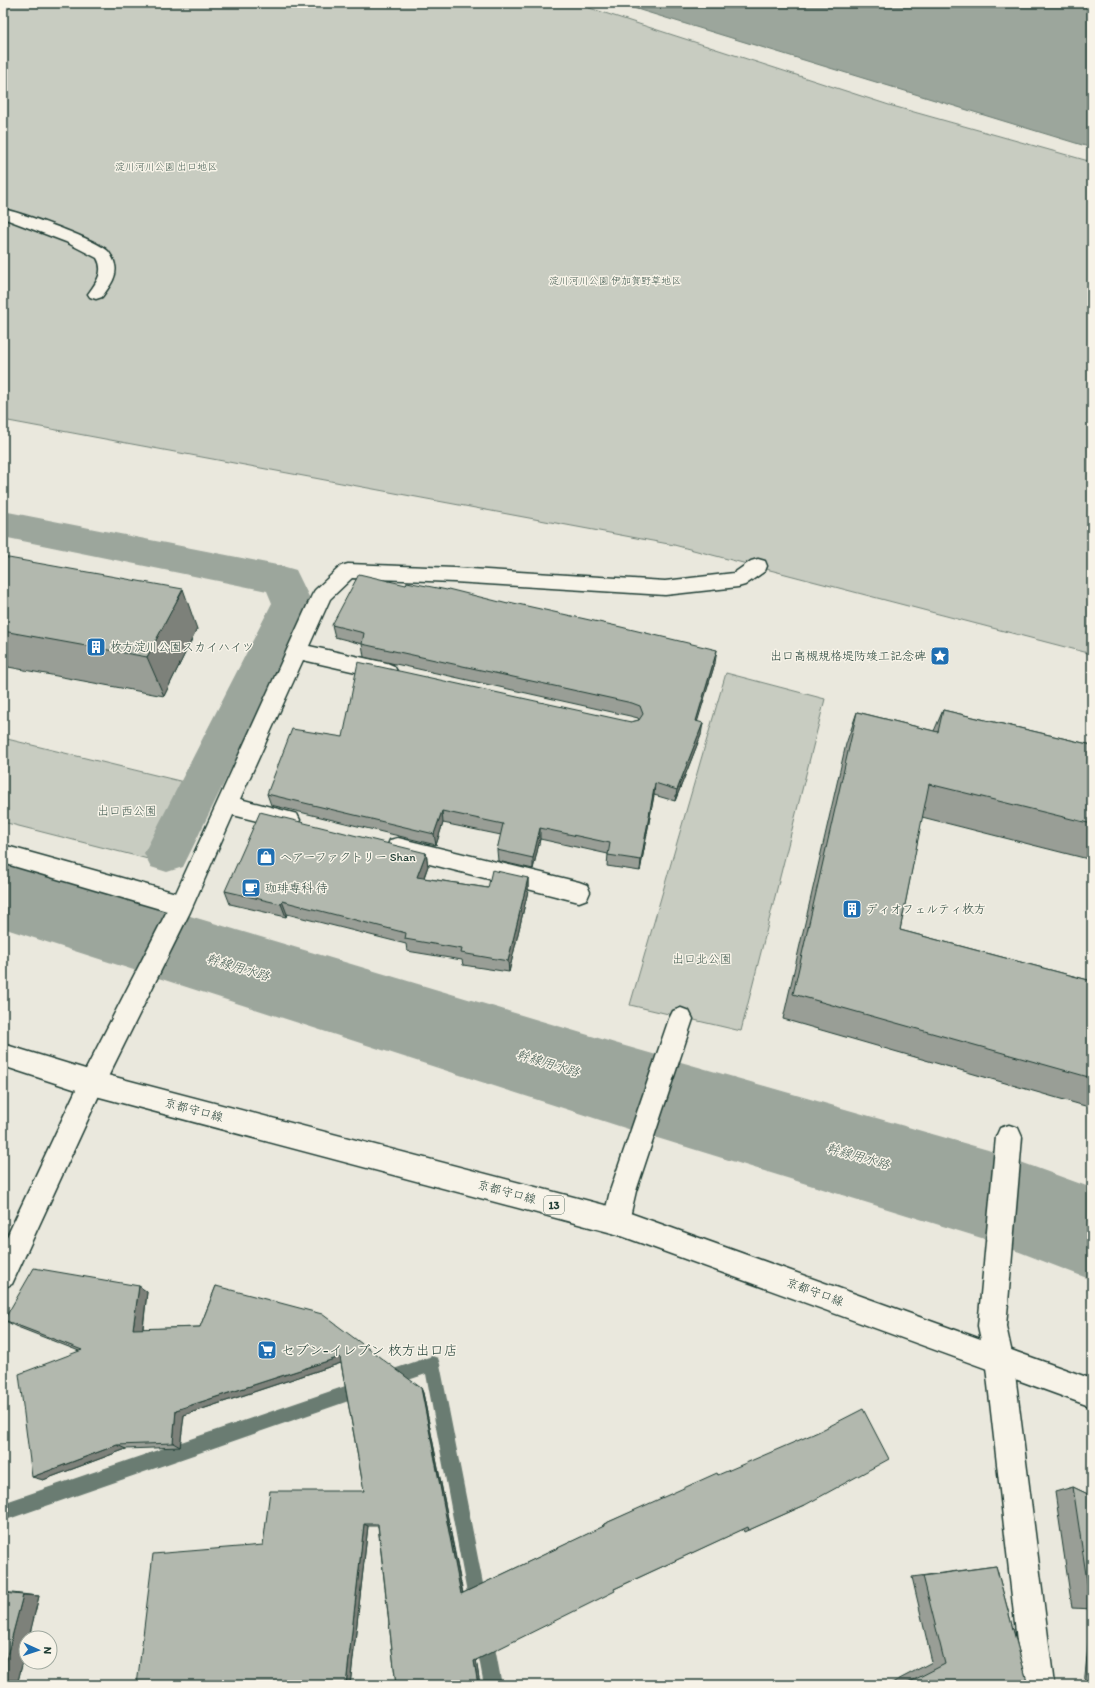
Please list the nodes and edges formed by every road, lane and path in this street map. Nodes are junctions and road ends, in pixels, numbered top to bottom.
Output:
1 (3, 213) edge
2 (96, 294) dead end
3 (758, 566) dead end
4 (296, 651) junction
5 (405, 675) edge
6 (227, 805) junction
7 (311, 826) edge
8 (380, 843) edge
9 (3, 854) edge
10 (579, 892) dead end
11 (182, 905) junction
12 (681, 1019) dead end
13 (3, 1055) edge
14 (92, 1083) junction
15 (1009, 1137) dead end
16 (616, 1221) junction
17 (3, 1275) edge
18 (999, 1358) junction
19 (1092, 1393) edge
20 (1038, 1685) edge

1 - 2 street
3 - 4 street
4 - 5 street
4 - 6 street
6 - 7 street
6 - 11 street
8 - 10 street
9 - 11 street
11 - 14 street
12 - 16 street
13 - 14 street, 京都守口線 / 13
14 - 16 street, 京都守口線 / 13
14 - 17 street
15 - 18 street
16 - 18 street, 京都守口線 / 13
18 - 19 street, 京都守口線 / 13
18 - 20 street

